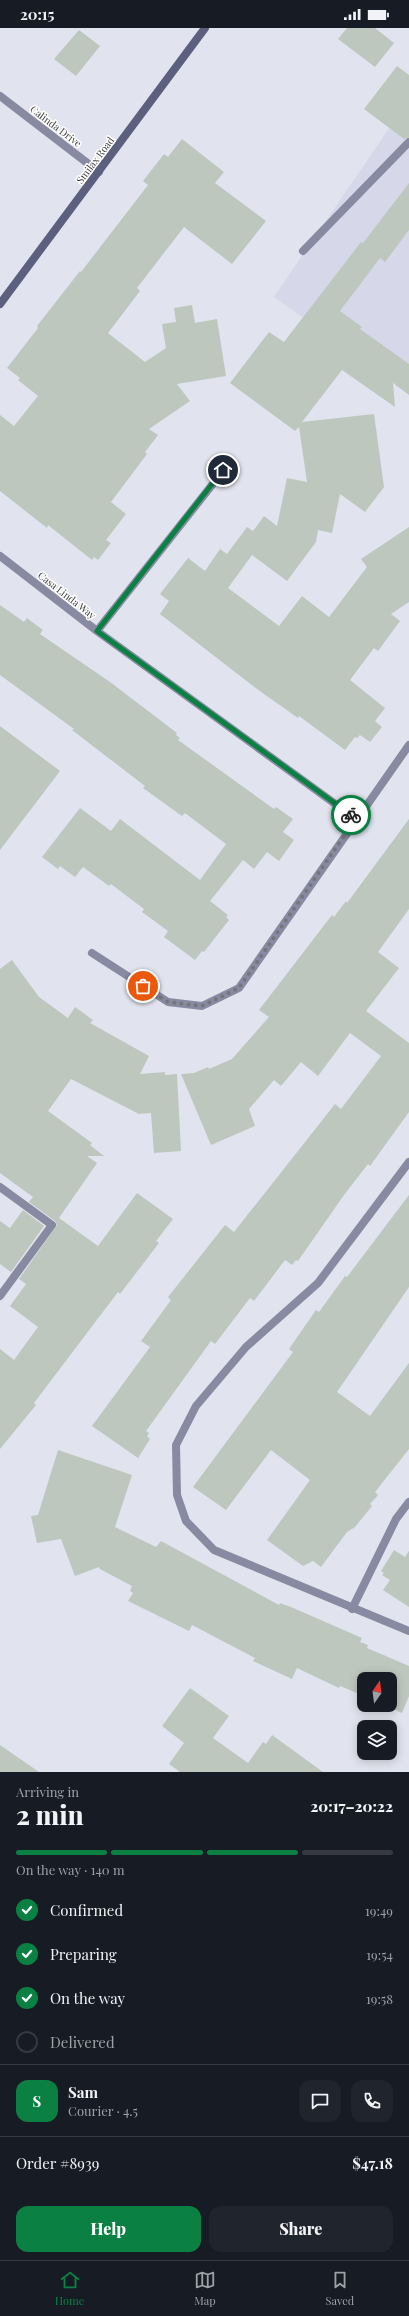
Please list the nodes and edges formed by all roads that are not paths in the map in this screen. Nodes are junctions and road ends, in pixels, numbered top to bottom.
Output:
1 (205, 28) edge
2 (0, 96) edge
3 (409, 142) edge
4 (99, 172) junction
5 (303, 251) dead end
6 (0, 304) edge
7 (223, 470) dead end
8 (0, 556) edge
9 (97, 631) junction
10 (409, 745) edge
11 (356, 819) junction
12 (92, 953) dead end
13 (409, 1162) edge
14 (0, 1187) edge
15 (0, 1296) edge
16 (409, 1502) edge
17 (352, 1609) junction
18 (409, 1631) edge

1 - 4 street, Smilax Road
2 - 4 street, Calinda Drive
3 - 5 street
4 - 6 street, Smilax Road
7 - 9 street
8 - 9 street, Casa Linda Way
9 - 11 street, Casa Linda Way
10 - 11 street
11 - 12 street
13 - 17 street
14 - 15 street
16 - 17 street
17 - 18 street

